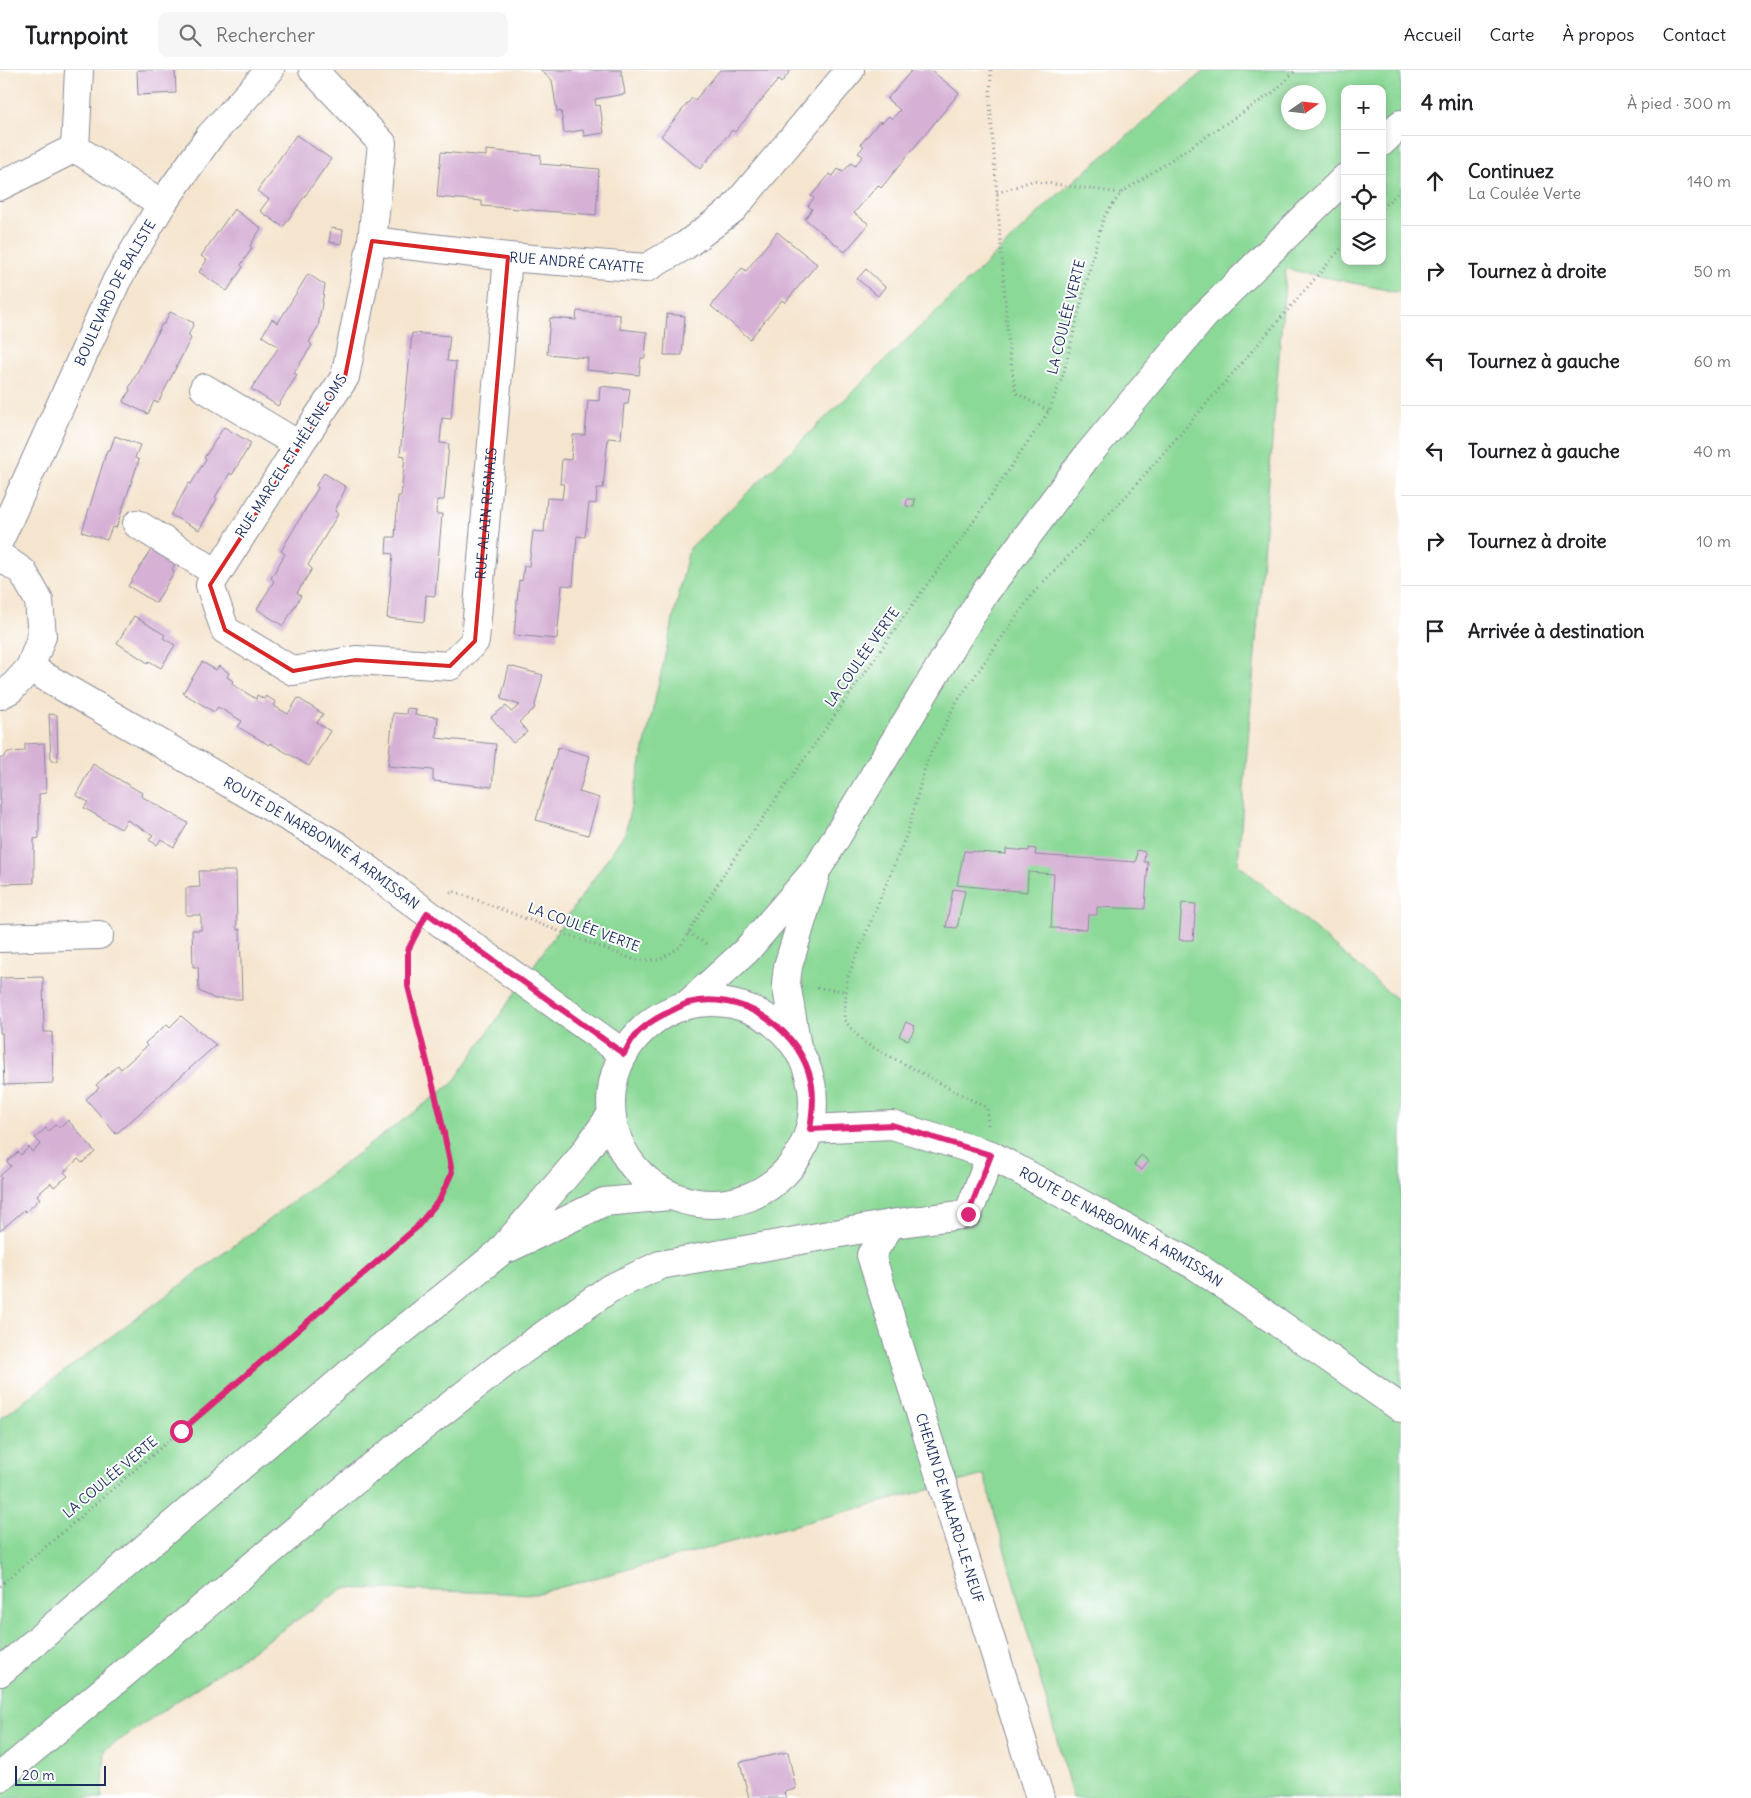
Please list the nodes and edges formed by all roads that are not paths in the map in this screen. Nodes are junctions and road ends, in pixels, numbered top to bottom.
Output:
1 (79, 70) edge
2 (270, 70) edge
3 (313, 70) edge
4 (850, 70) edge
5 (1401, 124) edge
6 (1386, 138) edge
7 (75, 148) junction
8 (1341, 182) edge
9 (0, 186) edge
10 (162, 204) junction
11 (372, 241) junction
12 (508, 257) junction
13 (204, 388) dead end
14 (299, 445) junction
15 (136, 524) dead end
16 (0, 539) edge
17 (0, 556) edge
18 (217, 573) junction
19 (356, 660) joint
20 (30, 668) junction
21 (0, 695) edge
22 (819, 866) junction
23 (99, 935) dead end
24 (0, 938) edge
25 (689, 1003) junction
26 (797, 1047) junction
27 (624, 1054) junction
28 (611, 1115) junction
29 (810, 1129) junction
30 (991, 1155) junction
31 (670, 1196) junction
32 (891, 1224) junction
33 (499, 1253) junction
34 (1401, 1408) edge
35 (0, 1672) edge
36 (0, 1777) edge
37 (1040, 1798) edge

1 - 7 street
2 - 10 street, BOULEVARD DE BALISTE
3 - 11 street, RUE MARCEL ET HÉLÈNE OMS
4 - 12 street, RUE ANDRÉ CAYATTE
5 - 6 street
7 - 9 street
7 - 10 street
8 - 22 street
10 - 16 street, BOULEVARD DE BALISTE
11 - 12 street, RUE ANDRÉ CAYATTE
11 - 14 street, RUE MARCEL ET HÉLÈNE OMS
12 - 19 street, RUE ALAIN RESNAIS
13 - 14 street
14 - 18 street, RUE MARCEL ET HÉLÈNE OMS
15 - 18 street
17 - 20 street
18 - 19 street, RUE MARCEL ET HÉLÈNE OMS
20 - 21 street
20 - 27 street, ROUTE DE NARBONNE À ARMISSAN
22 - 25 street
22 - 26 street
23 - 24 street
25 - 26 street
25 - 27 street
26 - 29 street
27 - 28 street
28 - 31 street
28 - 33 street
29 - 30 street, ROUTE DE NARBONNE À ARMISSAN
29 - 31 street
30 - 32 street
30 - 34 street, ROUTE DE NARBONNE À ARMISSAN
31 - 33 street
32 - 36 street
32 - 37 street, CHEMIN DE MALARD-LE-NEUF
33 - 35 street

